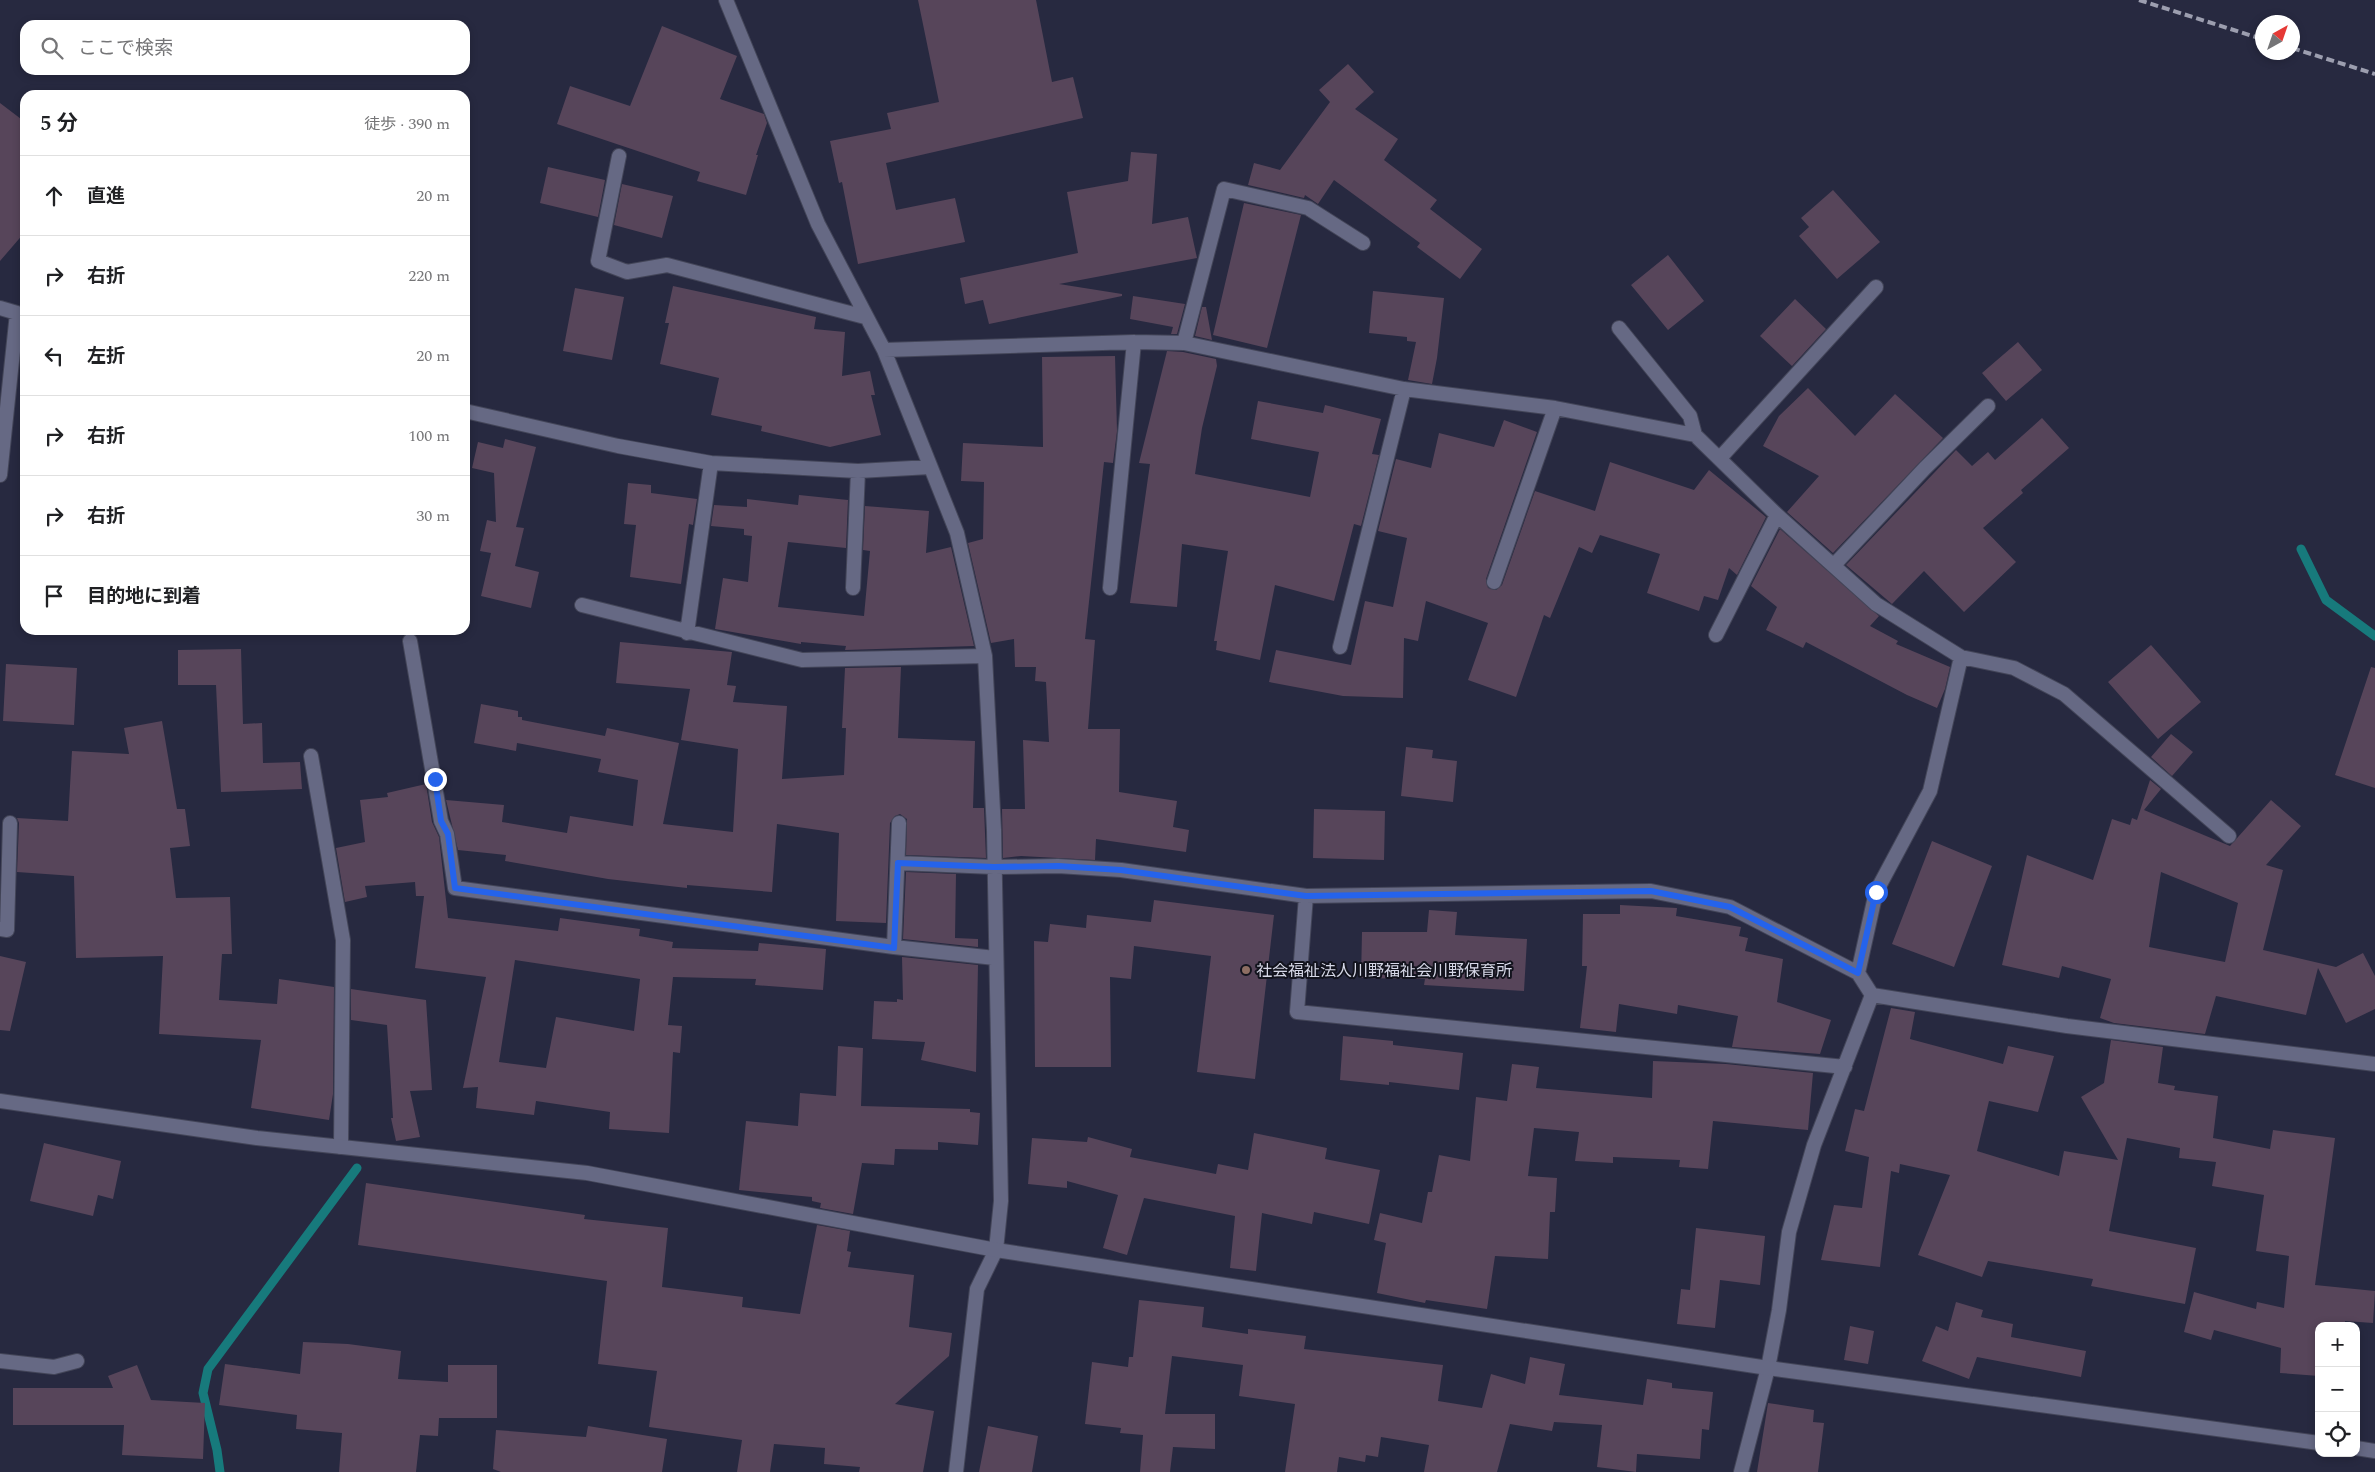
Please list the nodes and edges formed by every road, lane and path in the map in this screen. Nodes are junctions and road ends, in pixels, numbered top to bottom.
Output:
1 (726, 0) edge
2 (619, 156) dead end
3 (1363, 243) dead end
4 (1876, 287) dead end
5 (0, 308) edge
6 (866, 317) junction
7 (1619, 328) dead end
8 (1134, 342) junction
9 (1184, 343) junction
10 (884, 350) junction
11 (1404, 389) junction
12 (1988, 406) dead end
13 (1555, 408) junction
14 (470, 412) edge
15 (1695, 435) junction
16 (1720, 458) junction
17 (711, 463) junction
18 (930, 467) junction
19 (858, 470) junction
20 (0, 475) edge
21 (1777, 515) junction
22 (1834, 565) junction
23 (1494, 582) dead end
24 (853, 588) dead end
25 (1110, 588) dead end
26 (582, 605) dead end
27 (687, 633) junction
28 (1716, 635) dead end
29 (410, 641) dead end
30 (1340, 647) dead end
31 (985, 656) junction
32 (1960, 656) junction
33 (311, 756) dead end
34 (10, 823) dead end
35 (899, 823) dead end
36 (2230, 836) dead end
37 (898, 863) junction
38 (994, 867) junction
39 (1306, 896) junction
40 (0, 929) edge
41 (894, 948) junction
42 (995, 958) junction
43 (1858, 973) junction
44 (1872, 995) junction
45 (2375, 1064) edge
46 (1845, 1068) junction
47 (0, 1101) edge
48 (341, 1147) junction
49 (996, 1250) junction
50 (0, 1360) edge
51 (77, 1361) dead end
52 (1768, 1368) junction
53 (2315, 1442) edge
54 (2360, 1449) edge
55 (2375, 1451) edge
56 (956, 1472) edge
57 (1741, 1472) edge

1 - 6 street
2 - 6 street
3 - 9 street
4 - 16 street
5 - 20 street
6 - 10 street
7 - 15 street
8 - 9 street
8 - 10 street
8 - 25 street
9 - 11 street
10 - 18 street
11 - 13 street
11 - 30 street
12 - 22 street
13 - 15 street
13 - 23 street
14 - 17 street
15 - 16 street
16 - 21 street
17 - 19 street
17 - 27 street
18 - 19 street
18 - 31 street
19 - 24 street
21 - 22 street
21 - 28 street
22 - 32 street
26 - 27 street
27 - 31 street
29 - 41 street
31 - 38 street
32 - 36 street
32 - 43 street
33 - 48 street
34 - 40 street
35 - 37 street
37 - 38 street
37 - 41 street
38 - 39 street
38 - 42 street
39 - 43 street
39 - 46 street
41 - 42 street
42 - 49 street
43 - 44 street
44 - 45 street
44 - 46 street
46 - 52 street
47 - 48 street
48 - 49 street
49 - 52 street
49 - 56 street
50 - 51 street
52 - 53 street
52 - 57 street
54 - 55 street

